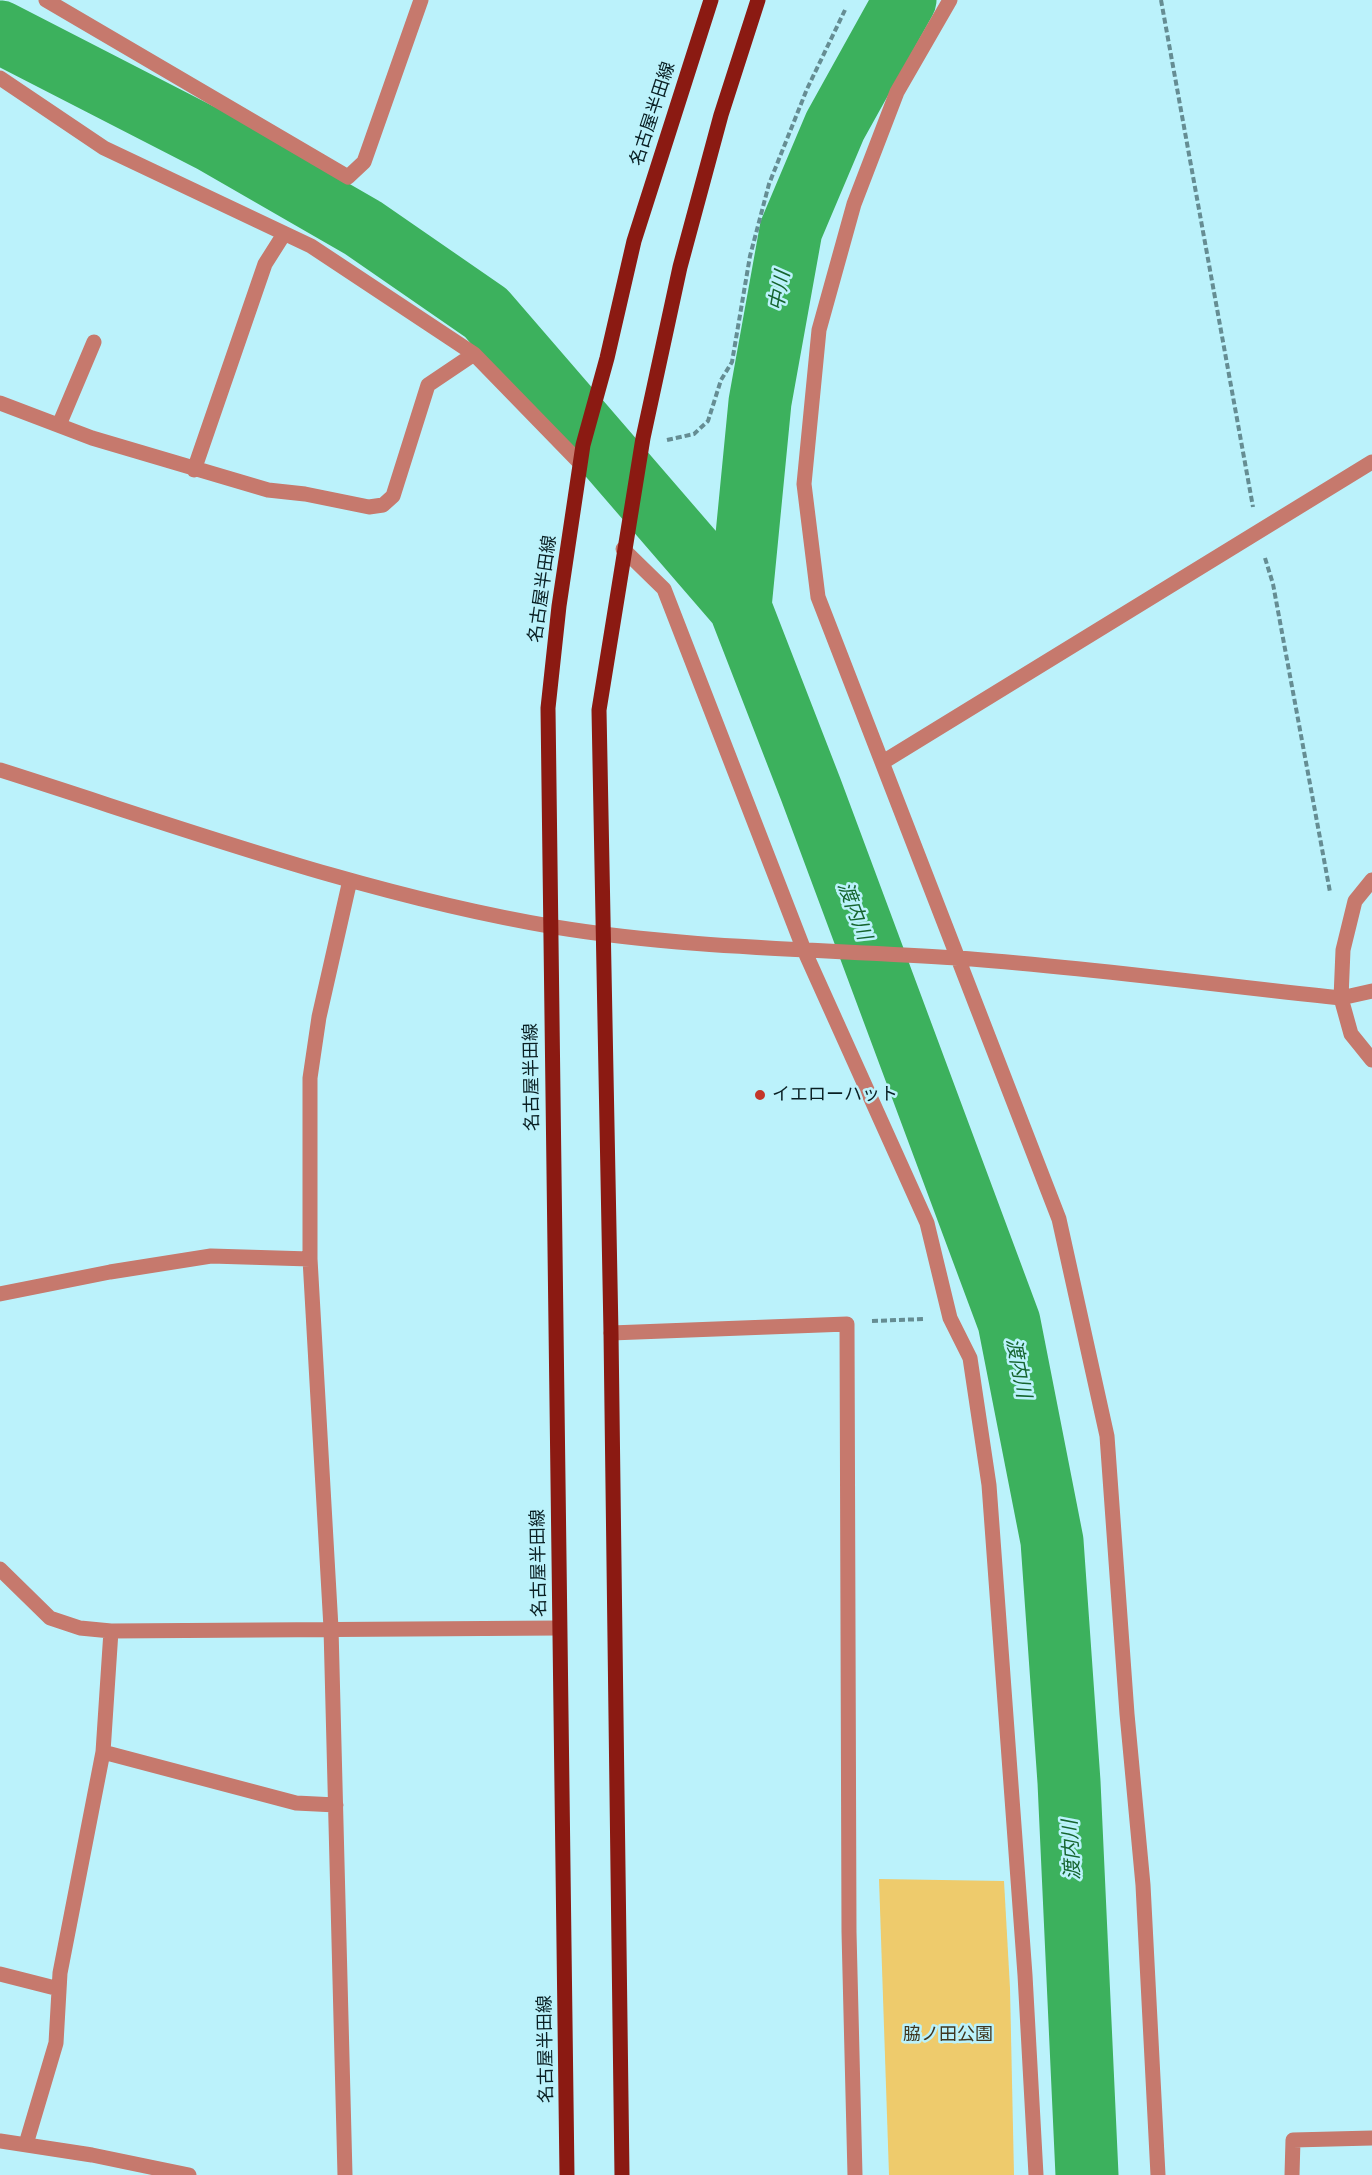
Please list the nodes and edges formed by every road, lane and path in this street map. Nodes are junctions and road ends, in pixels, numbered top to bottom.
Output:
1 (46, 0) edge
2 (421, 0) edge
3 (711, 0) edge
4 (758, 0) edge
5 (950, 0) edge
6 (1161, 0) edge
7 (845, 10) dead end
8 (0, 78) edge
9 (284, 234) junction
10 (94, 342) dead end
11 (474, 354) junction
12 (0, 403) edge
13 (59, 425) junction
14 (643, 438) junction
15 (1372, 462) edge
16 (580, 463) junction
17 (194, 470) junction
18 (1257, 531) junction
19 (623, 549) junction
20 (883, 762) junction
21 (0, 770) edge
22 (350, 880) junction
23 (1372, 880) edge
24 (1350, 924) junction
25 (549, 926) junction
26 (603, 934) junction
27 (804, 950) junction
28 (959, 958) junction
29 (1372, 991) edge
30 (1341, 998) junction
31 (1372, 1060) edge
32 (310, 1259) junction
33 (0, 1294) edge
34 (950, 1318) junction
35 (847, 1324) junction
36 (611, 1333) junction
37 (0, 1569) edge
38 (332, 1628) junction
39 (559, 1628) junction
40 (111, 1631) junction
41 (103, 1752) junction
42 (336, 1805) junction
43 (0, 1974) edge
44 (59, 1989) junction
45 (1372, 2138) edge
46 (0, 2141) edge
47 (26, 2144) junction
48 (184, 2173) edge
49 (345, 2175) edge
50 (567, 2175) edge
51 (622, 2175) edge
52 (855, 2175) edge
53 (1036, 2175) edge
54 (1158, 2175) edge
55 (1292, 2175) edge

1 - 2 street
3 - 16 main road, 名古屋半田線
4 - 14 main road
5 - 20 street
6 - 18 path
7 - 14 path
8 - 9 street
9 - 11 street
9 - 17 street
10 - 13 street
11 - 16 street
11 - 17 street
12 - 13 street
13 - 17 street
14 - 19 main road
15 - 18 street
16 - 25 main road, 名古屋半田線
18 - 20 street
18 - 24 path
19 - 26 main road
19 - 27 street
20 - 28 street
21 - 22 street
22 - 25 street
22 - 32 street
23 - 24 street
24 - 30 street
25 - 26 street
25 - 39 main road, 名古屋半田線
26 - 27 street
26 - 36 main road
27 - 28 street
27 - 34 street
28 - 30 street
28 - 54 street
29 - 30 street
30 - 31 street
32 - 33 street
32 - 38 street
34 - 35 path
34 - 53 street
35 - 36 street
35 - 52 street
36 - 51 main road
37 - 40 street
38 - 39 street
38 - 40 street
38 - 42 street
39 - 50 main road, 名古屋半田線
40 - 41 street
41 - 42 street
41 - 44 street
42 - 49 street
43 - 44 street
44 - 47 street
45 - 55 street
46 - 47 street
47 - 48 street

